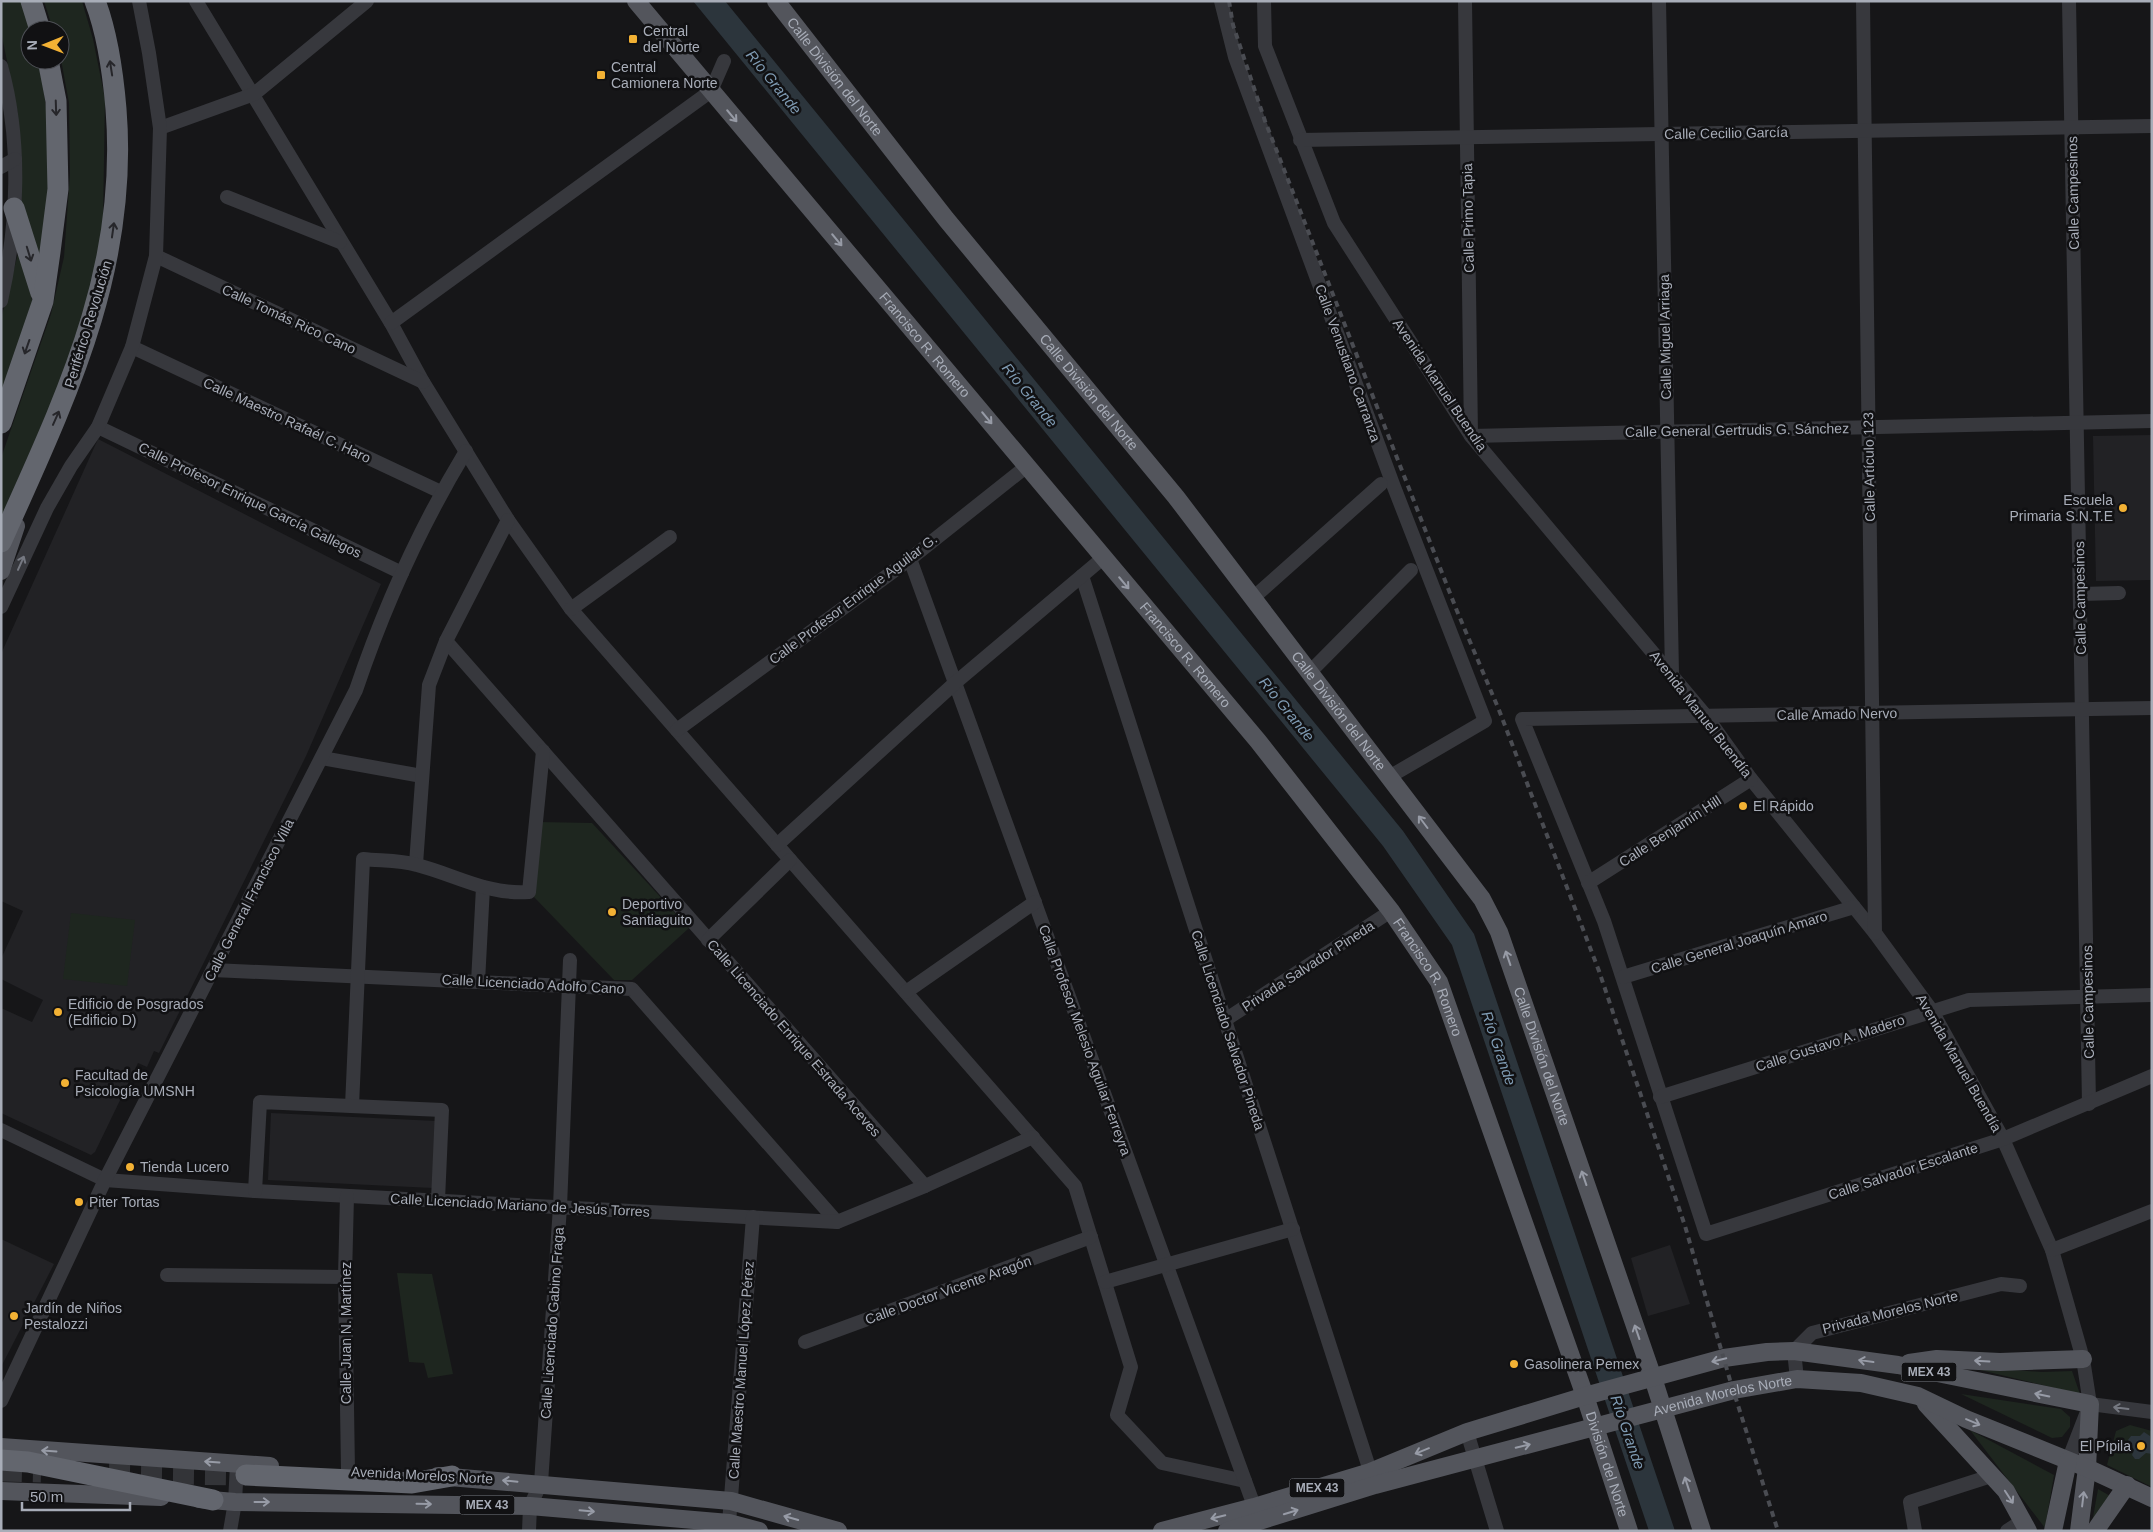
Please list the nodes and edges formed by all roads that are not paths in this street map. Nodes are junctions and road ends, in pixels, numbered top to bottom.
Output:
1 (32, 1) edge
2 (95, 1) edge
3 (139, 1) edge
4 (196, 1) edge
5 (367, 1) edge
6 (636, 1) edge
7 (776, 1) edge
8 (1221, 1) edge
9 (1264, 1) edge
10 (1465, 1) edge
11 (1659, 1) edge
12 (1864, 1) edge
13 (2069, 1) edge
14 (37, 20) edge
15 (724, 61) dead end
16 (2, 68) edge
17 (50, 70) edge
18 (711, 91) junction
19 (254, 94) junction
20 (2152, 126) edge
21 (2071, 127) junction
22 (160, 128) junction
23 (1865, 130) junction
24 (1661, 134) junction
25 (1467, 137) junction
26 (1300, 140) junction
27 (15, 159) junction
28 (1, 166) edge
29 (227, 198) dead end
30 (14, 208) junction
31 (340, 242) junction
32 (156, 256) junction
33 (1, 301) edge
34 (43, 301) junction
35 (391, 323) junction
36 (132, 347) junction
37 (422, 382) junction
38 (2152, 421) edge
39 (1, 423) edge
40 (2077, 423) junction
41 (98, 427) junction
42 (1869, 427) junction
43 (1667, 432) junction
44 (1471, 436) junction
45 (466, 451) junction
46 (37, 463) junction
47 (1027, 466) junction
48 (1381, 484) dead end
49 (441, 492) junction
50 (508, 520) junction
51 (670, 537) dead end
52 (1, 542) edge
53 (1103, 558) junction
54 (910, 559) junction
55 (1411, 570) dead end
56 (1, 571) edge
57 (402, 573) junction
58 (1082, 576) junction
59 (2120, 593) dead end
60 (2080, 594) junction
61 (1253, 598) junction
62 (1, 607) edge
63 (571, 609) junction
64 (446, 642) junction
65 (1310, 673) junction
66 (1672, 674) junction
67 (955, 683) junction
68 (2152, 708) edge
69 (2082, 709) junction
70 (1872, 713) junction
71 (1706, 716) junction
72 (677, 730) junction
73 (543, 751) junction
74 (322, 758) junction
75 (422, 776) junction
76 (1389, 777) junction
77 (1751, 779) junction
78 (777, 844) junction
79 (790, 860) junction
80 (416, 864) junction
81 (1588, 883) junction
82 (482, 887) junction
83 (1034, 902) junction
84 (1854, 907) junction
85 (1391, 911) junction
86 (1875, 933) junction
87 (708, 940) junction
88 (570, 960) dead end
89 (213, 970) junction
90 (358, 977) junction
91 (1623, 977) junction
92 (478, 982) junction
93 (570, 986) junction
94 (906, 992) junction
95 (2152, 995) edge
96 (2088, 996) junction
97 (1932, 1011) junction
98 (1225, 1020) junction
99 (2151, 1077) edge
100 (1660, 1097) junction
101 (2089, 1104) junction
102 (352, 1106) junction
103 (1, 1130) edge
104 (1033, 1137) junction
105 (2003, 1139) junction
106 (105, 1180) junction
107 (925, 1186) junction
108 (255, 1191) junction
109 (347, 1196) junction
110 (438, 1200) junction
111 (560, 1207) junction
112 (2152, 1211) edge
113 (753, 1217) junction
114 (837, 1222) junction
115 (1292, 1229) junction
116 (1091, 1238) junction
117 (2052, 1250) junction
118 (1166, 1265) junction
119 (166, 1275) dead end
120 (345, 1277) junction
121 (1105, 1282) junction
122 (2020, 1286) dead end
123 (805, 1342) dead end
124 (1794, 1351) junction
125 (2083, 1359) junction
126 (1898, 1365) junction
127 (1653, 1378) junction
128 (1797, 1379) junction
129 (1592, 1395) junction
130 (1918, 1396) junction
131 (1, 1401) edge
132 (2090, 1404) junction
133 (1662, 1411) junction
134 (2152, 1412) edge
135 (1603, 1426) junction
136 (1467, 1432) junction
137 (1, 1447) edge
138 (1475, 1459) junction
139 (1, 1460) edge
140 (2068, 1461) junction
141 (2087, 1468) junction
142 (241, 1470) junction
143 (348, 1471) junction
144 (452, 1476) junction
145 (1991, 1476) junction
146 (1373, 1479) junction
147 (1245, 1481) junction
148 (541, 1483) junction
149 (2127, 1485) junction
150 (1, 1491) edge
151 (2152, 1498) edge
152 (213, 1500) junction
153 (732, 1501) junction
154 (235, 1502) junction
155 (530, 1506) junction
156 (1257, 1514) junction
157 (730, 1523) junction
158 (2026, 1525) edge
159 (230, 1531) edge
160 (529, 1531) edge
161 (759, 1531) edge
162 (838, 1531) edge
163 (1162, 1531) edge
164 (1227, 1531) edge
165 (1497, 1531) edge
166 (1629, 1531) edge
167 (1702, 1531) edge
168 (1915, 1531) edge
169 (2007, 1531) edge
170 (2053, 1531) edge
171 (2079, 1531) edge
172 (2095, 1531) edge

1 - 14 highway
46 -> 2 highway, Periférico Revolución
3 - 22 street
4 - 19 street
5 - 19 street
6 - 18 main road, Francisco R. Romero
7 - 61 main road, Calle División del Norte
8 - 76 street, Calle Venustiano Carranza
9 - 26 street, Avenida Manuel Buendía
10 - 25 street, Calle Primo Tapia
11 - 24 street, Calle Miguel Arriaga
12 - 23 street, Calle Artículo 123
13 - 21 street, Calle Campesinos
15 - 18 street
16 - 27 street
17 -> 34 highway
18 - 35 street
18 -> 47 main road, Francisco R. Romero
19 - 22 street
19 - 31 street
20 - 21 street, Calle Cecilio García
21 - 23 street, Calle Cecilio García
21 - 40 street, Calle Campesinos
22 - 32 street
23 - 24 street, Calle Cecilio García
23 - 42 street, Calle Artículo 123
24 - 25 street, Calle Cecilio García
24 - 43 street, Calle Miguel Arriaga
25 - 26 street, Calle Cecilio García
25 - 44 street, Calle Primo Tapia
26 - 44 street, Avenida Manuel Buendía
27 - 28 street
27 - 30 street
29 - 31 street
30 - 33 street
30 -> 34 highway
31 - 35 street
32 - 36 street
32 - 37 street, Calle Tomás Rico Cano
34 -> 39 highway
35 - 37 street
36 - 41 street
36 - 49 street, Calle Maestro Rafaél C. Haro
37 - 45 street
38 - 40 street, Calle General Gertrudis G. Sánchez
40 - 42 street, Calle General Gertrudis G. Sánchez
40 - 60 street, Calle Campesinos
41 - 57 street, Calle Profesor Enrique García Gallegos
62 -> 41 street
42 - 43 street, Calle General Gertrudis G. Sánchez
42 - 70 street, Calle Artículo 123
43 - 44 street, Calle General Gertrudis G. Sánchez
43 - 66 street, Calle Miguel Arriaga
44 - 66 street, Avenida Manuel Buendía
45 - 49 street, Calle General Francisco Villa
45 - 50 street
46 - 52 highway, Periférico Revolución
46 - 56 main road, Periférico Revolución
47 - 53 main road, Francisco R. Romero
47 - 54 street, Calle Profesor Enrique Aguilar G.
48 - 61 street
49 - 57 street, Calle General Francisco Villa
50 - 63 street
50 - 64 street
51 - 63 street
53 - 58 street
53 -> 85 main road, Francisco R. Romero
54 - 67 street, Calle Profesor Melesio Aguilar Ferreyra
54 - 72 street, Calle Profesor Enrique Aguilar G.
55 - 65 street
57 - 74 street, Calle General Francisco Villa
58 - 67 street
58 - 98 street, Calle Licenciado Salvador Pineda
59 - 60 street
60 - 69 street, Calle Campesinos
61 - 65 main road, Calle División del Norte
63 - 72 street
64 - 73 street, Calle Licenciado Enrique Estrada Aceves
64 - 75 street
65 - 76 main road, Calle División del Norte
66 - 71 street, Avenida Manuel Buendía
67 - 78 street
67 - 83 street, Calle Profesor Melesio Aguilar Ferreyra
68 - 69 street, Calle Amado Nervo
69 - 70 street, Calle Amado Nervo
69 - 96 street, Calle Campesinos
70 - 71 street, Calle Amado Nervo
70 - 86 street, Calle Artículo 123
71 - 77 street, Avenida Manuel Buendía
71 - 81 street, Calle Amado Nervo
72 - 78 street
73 - 82 street
73 - 87 street, Calle Licenciado Enrique Estrada Aceves
74 - 75 street
74 - 89 street, Calle General Francisco Villa
75 - 80 street
127 -> 76 main road, Calle División del Norte
77 - 81 street, Calle Benjamín Hill
77 - 84 street, Avenida Manuel Buendía
78 - 79 street
79 - 87 street
79 - 94 street
80 - 82 street
80 - 90 street
81 - 91 street
82 - 92 street
83 - 94 street
83 - 118 street, Calle Profesor Melesio Aguilar Ferreyra
84 - 86 street, Avenida Manuel Buendía
84 - 91 street, Calle General Joaquín Amaro
85 - 98 street, Privada Salvador Pineda
85 - 129 main road, Francisco R. Romero
86 - 97 street, Avenida Manuel Buendía
87 - 107 street, Calle Licenciado Enrique Estrada Aceves
88 - 93 street, Calle Licenciado Gabino Fraga
89 - 90 street, Calle Licenciado Adolfo Cano
89 - 106 street, Calle General Francisco Villa
90 - 92 street, Calle Licenciado Adolfo Cano
90 - 102 street
91 - 100 street
92 - 93 street, Calle Licenciado Adolfo Cano
93 - 111 street, Calle Licenciado Gabino Fraga
93 - 114 street, Calle Licenciado Adolfo Cano
94 - 104 street
95 - 96 street, Calle Gustavo A. Madero
96 - 97 street, Calle Gustavo A. Madero
96 - 101 street, Calle Campesinos
97 - 100 street, Calle Gustavo A. Madero
97 - 105 street, Avenida Manuel Buendía
98 - 115 street, Calle Licenciado Salvador Pineda
99 - 101 street, Calle Salvador Escalante
100 - 105 street, Calle Salvador Escalante
101 - 105 street, Calle Salvador Escalante
102 - 108 street
102 - 110 street
103 - 106 street, Calle Licenciado Mariano de Jesús Torres
104 - 107 street, Calle Licenciado Mariano de Jesús Torres
104 - 116 street
105 - 117 street, Avenida Manuel Buendía
106 - 108 street, Calle Licenciado Mariano de Jesús Torres
106 - 131 street, Calle General Francisco Villa
107 - 114 street, Calle Licenciado Mariano de Jesús Torres
108 - 109 street, Calle Licenciado Mariano de Jesús Torres
109 - 110 street, Calle Licenciado Mariano de Jesús Torres
109 - 120 street, Calle Juan N. Martínez
110 - 111 street, Calle Licenciado Mariano de Jesús Torres
111 - 113 street, Calle Licenciado Mariano de Jesús Torres
111 - 148 street, Calle Licenciado Gabino Fraga
112 - 117 street
113 - 114 street, Calle Licenciado Mariano de Jesús Torres
113 - 153 street, Calle Maestro Manuel López Pérez
115 - 118 street
115 - 146 street, Calle Licenciado Salvador Pineda
116 - 121 street
116 - 123 street, Calle Doctor Vicente Aragón
117 - 125 street, Avenida Manuel Buendía
118 - 121 street
118 - 147 street, Calle Profesor Melesio Aguilar Ferreyra
119 - 120 street
120 - 143 street, Calle Juan N. Martínez
121 - 147 street
122 - 124 street, Privada Morelos Norte
126 -> 124 main road, Avenida Morelos Norte / MEX 43
124 -> 127 main road, Avenida Morelos Norte / MEX 43
124 - 128 street
125 -> 126 main road
125 - 132 street, Avenida Manuel Buendía
132 -> 126 main road, Avenida Morelos Norte / MEX 43
127 - 129 main road, Avenida Morelos Norte / MEX 43
127 - 133 main road, Calle División del Norte
128 - 130 main road, Avenida Morelos Norte / MEX 43
128 - 133 main road, Avenida Morelos Norte / MEX 43
129 - 135 main road, División del Norte
129 - 136 main road, Avenida Morelos Norte / MEX 43
130 -> 140 main road, Avenida Morelos Norte / MEX 43
130 - 145 main road
134 -> 132 street
132 - 140 street
132 - 141 main road
133 - 135 main road, Avenida Morelos Norte / MEX 43
167 -> 133 main road, Calle División del Norte
138 -> 135 main road, Avenida Morelos Norte / MEX 43
135 - 166 main road, División del Norte
136 - 138 street
136 -> 146 main road, Avenida Morelos Norte / MEX 43
142 -> 137 main road, Avenida Morelos Norte
138 - 146 main road, Avenida Morelos Norte / MEX 43
138 - 165 street
139 - 152 highway, MEX 43
140 - 141 main road, Avenida Morelos Norte / MEX 43
140 - 170 main road
141 - 149 main road, Avenida Morelos Norte
171 -> 141 main road
142 - 143 main road, Avenida Morelos Norte
142 - 144 highway, MEX 43
142 - 154 street
143 - 144 main road, Avenida Morelos Norte
148 -> 144 main road, Avenida Morelos Norte / MEX 43
145 -> 158 main road
145 - 168 street
146 - 156 main road, Avenida Morelos Norte / MEX 43
147 - 156 street, Calle Profesor Melesio Aguilar Ferreyra
148 - 153 main road, Avenida Morelos Norte / MEX 43
148 - 155 street, Calle Licenciado Gabino Fraga
149 - 151 main road, Avenida Morelos Norte
149 - 172 main road
150 - 152 main road, Avenida Morelos Norte
152 - 154 main road, Avenida Morelos Norte / MEX 43
153 - 157 street, Calle Maestro Manuel López Pérez
162 -> 153 main road, Avenida Morelos Norte / MEX 43
154 -> 155 main road, Avenida Morelos Norte / MEX 43
154 - 159 street
155 -> 157 main road, Avenida Morelos Norte / MEX 43
155 - 160 street
156 -> 163 main road, Avenida Morelos Norte / MEX 43
156 - 164 main road, Avenida Morelos Norte / MEX 43
157 - 161 main road, Avenida Morelos Norte / MEX 43
158 - 169 street

